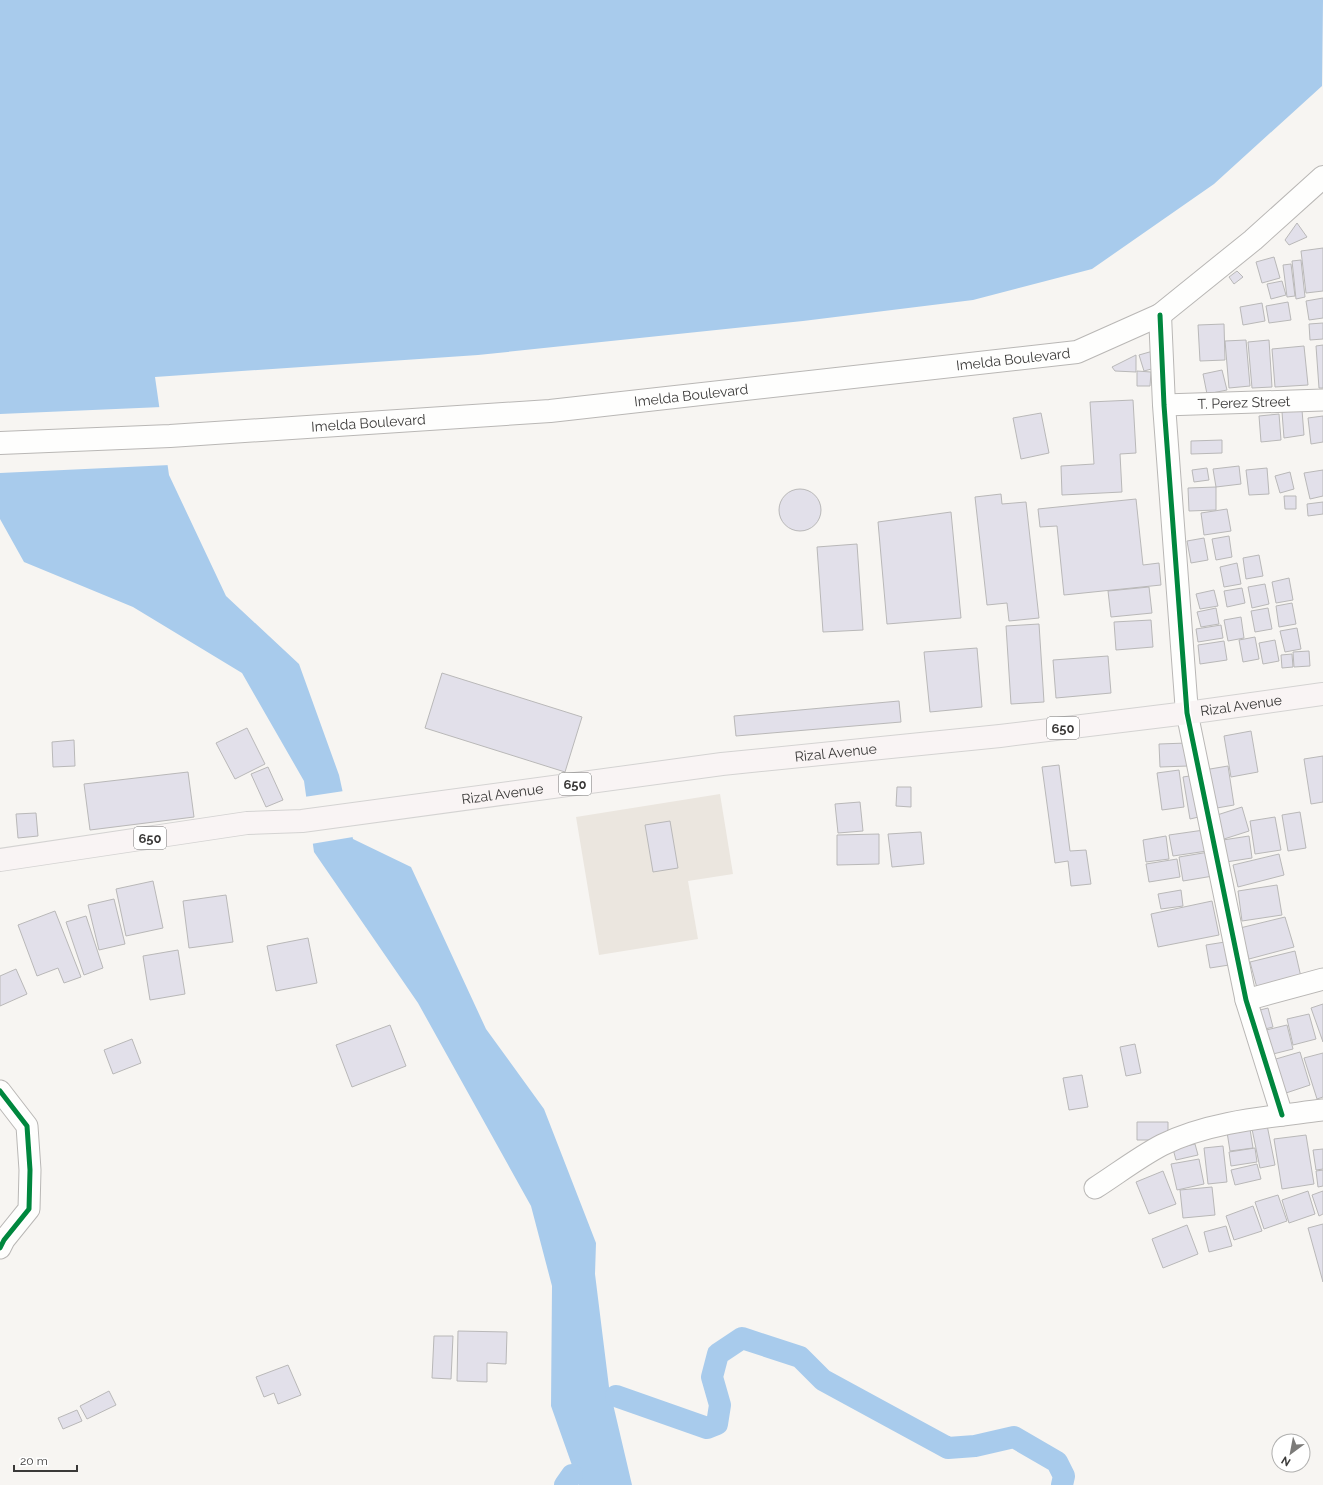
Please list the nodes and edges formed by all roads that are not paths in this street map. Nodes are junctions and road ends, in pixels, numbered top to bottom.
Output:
1 (1323, 177) edge
2 (1160, 315) junction
3 (1323, 400) edge
4 (1164, 405) junction
5 (0, 443) edge
6 (1323, 694) edge
7 (1187, 713) junction
8 (0, 860) edge
9 (1323, 980) edge
10 (1246, 1000) junction
11 (0, 1091) edge
12 (1323, 1110) edge
13 (1282, 1115) junction
14 (1095, 1188) dead end
15 (0, 1248) edge

1 - 2 main road, Imelda Boulevard
2 - 4 main road
2 - 5 main road, Imelda Boulevard
3 - 4 street, T. Perez Street
4 - 7 main road
6 - 7 main road, Rizal Avenue / 650
7 - 8 main road, Rizal Avenue / 650
7 - 10 street
9 - 10 street
10 - 13 street
11 - 15 street
12 - 13 street
13 - 14 street

